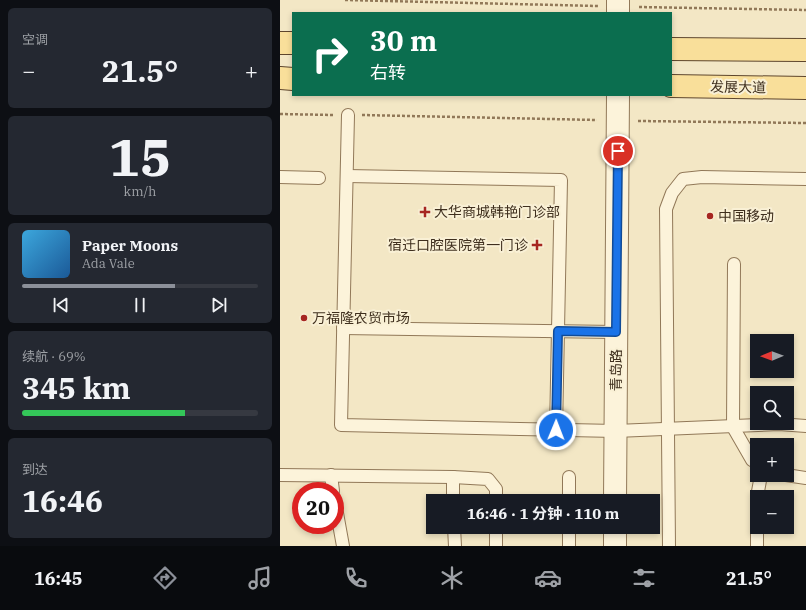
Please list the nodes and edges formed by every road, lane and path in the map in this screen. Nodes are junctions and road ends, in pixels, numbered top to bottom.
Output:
1 (345, 0) edge
2 (618, 6) edge
3 (806, 10) edge
4 (280, 43) edge
5 (292, 43) edge
6 (672, 48) edge
7 (806, 50) edge
8 (280, 78) edge
9 (292, 79) edge
10 (672, 86) edge
11 (806, 88) edge
12 (618, 96) edge
13 (280, 114) edge
14 (348, 115) junction
15 (618, 120) junction
16 (806, 123) edge
17 (347, 176) junction
18 (280, 177) edge
19 (319, 178) dead end
20 (806, 179) edge
21 (734, 264) dead end
22 (343, 328) junction
23 (558, 331) junction
24 (616, 332) junction
25 (806, 426) edge
26 (733, 427) junction
27 (668, 429) junction
28 (556, 430) junction
29 (616, 431) junction
30 (750, 457) edge
31 (280, 475) edge
32 (331, 475) junction
33 (569, 476) dead end
34 (794, 476) edge
35 (453, 477) junction
36 (806, 478) edge
37 (332, 482) edge
38 (454, 494) edge
39 (496, 494) edge
40 (569, 494) edge
41 (615, 494) edge
42 (341, 534) edge
43 (454, 534) edge
44 (496, 534) edge
45 (569, 534) edge
46 (615, 534) edge
47 (757, 534) edge
48 (343, 546) edge
49 (455, 546) edge
50 (496, 546) edge
51 (569, 546) edge
52 (615, 546) edge
53 (669, 546) edge
54 (757, 546) edge

1 - 2 path
2 - 3 path
4 - 5 main road
6 - 7 main road
8 - 9 main road
10 - 11 main road, 发展大道
12 - 15 street, 青岛路
13 - 14 path
14 - 15 path
14 - 17 lane
15 - 16 path
15 - 24 street, 青岛路
17 - 22 lane
17 - 23 lane
18 - 19 lane
20 - 27 lane
21 - 26 lane
22 - 23 lane
22 - 28 lane
23 - 24 lane
23 - 28 lane
24 - 29 street, 青岛路
25 - 26 lane
26 - 27 lane
26 - 30 lane
27 - 29 lane
27 - 53 lane
28 - 29 lane
29 - 41 street, 青岛路
31 - 32 lane
32 - 35 lane
32 - 37 lane
33 - 40 lane
34 - 36 lane
35 - 38 lane
35 - 39 lane
42 - 48 lane
43 - 49 lane
44 - 50 lane
45 - 51 lane
46 - 52 street
47 - 54 lane

